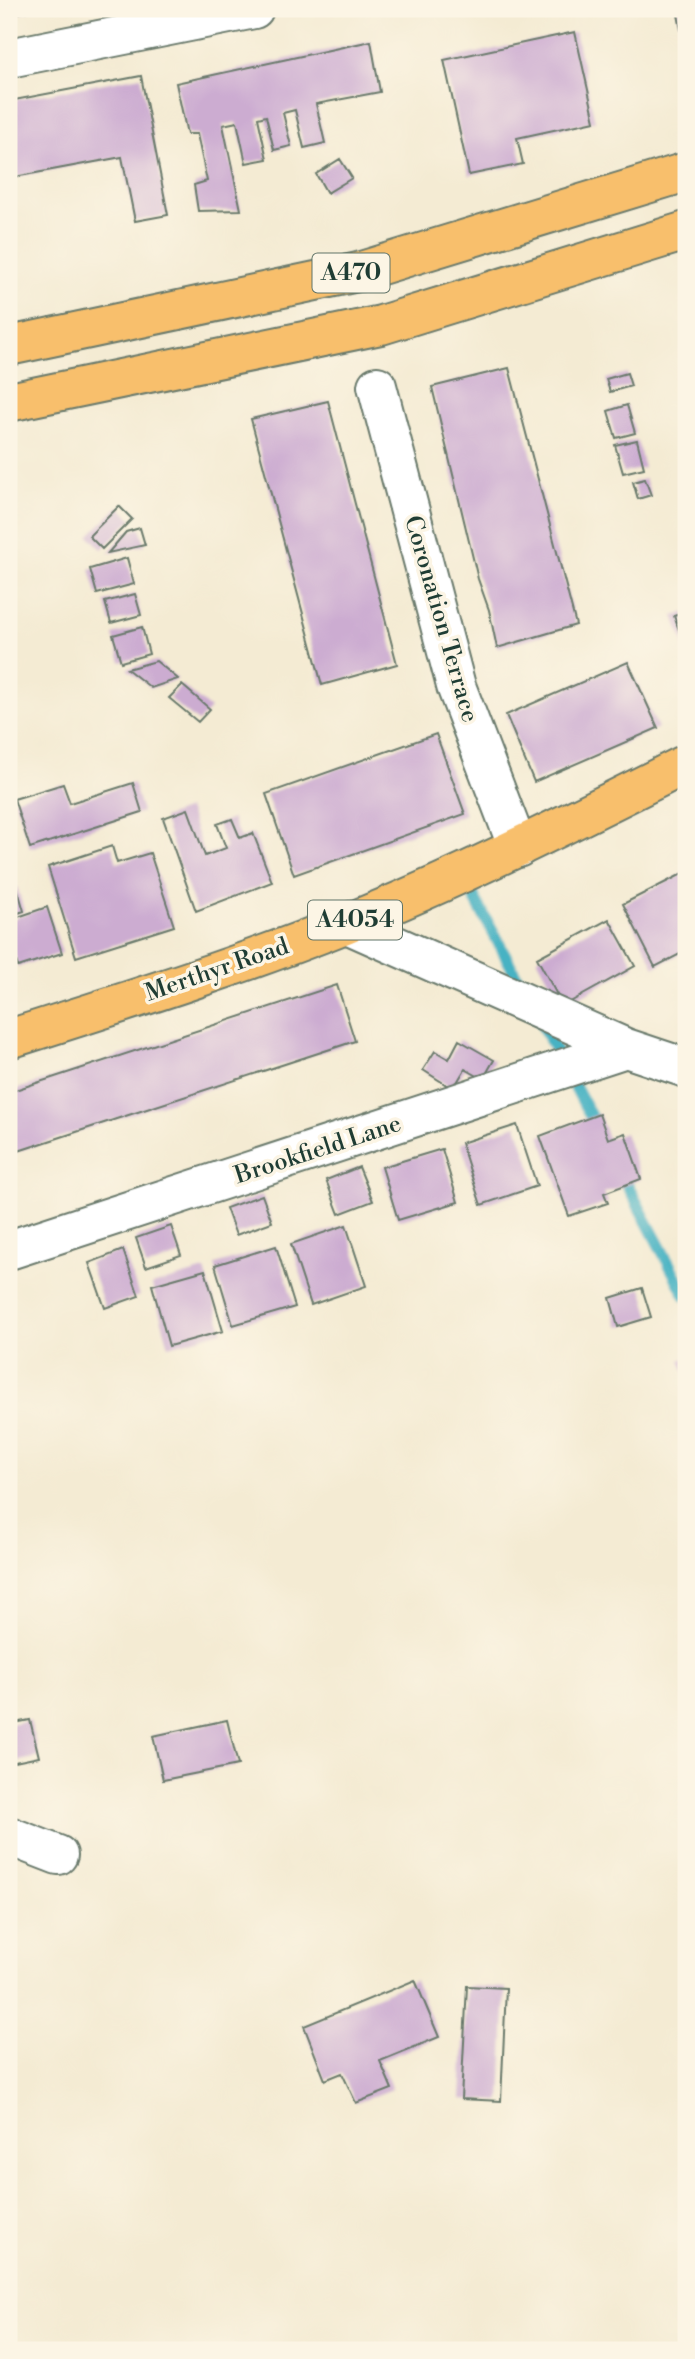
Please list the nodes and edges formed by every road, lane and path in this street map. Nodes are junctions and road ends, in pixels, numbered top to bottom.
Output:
1 (254, 9) edge
2 (9, 58) edge
3 (686, 172) edge
4 (686, 231) edge
5 (9, 346) edge
6 (377, 386) dead end
7 (9, 402) edge
8 (686, 764) edge
9 (518, 848) junction
10 (346, 923) junction
11 (9, 1039) edge
12 (626, 1048) junction
13 (686, 1068) edge
14 (9, 1250) edge
15 (9, 1836) edge
16 (58, 1856) dead end

1 - 2 street
3 - 5 main road, A470
4 - 7 main road, A470
6 - 9 street, Coronation Terrace
8 - 9 main road, Merthyr Road / A4054
9 - 10 main road, Merthyr Road / A4054
10 - 11 main road, Merthyr Road / A4054
10 - 12 street
12 - 13 street
12 - 14 street, Brookfield Lane
15 - 16 street

